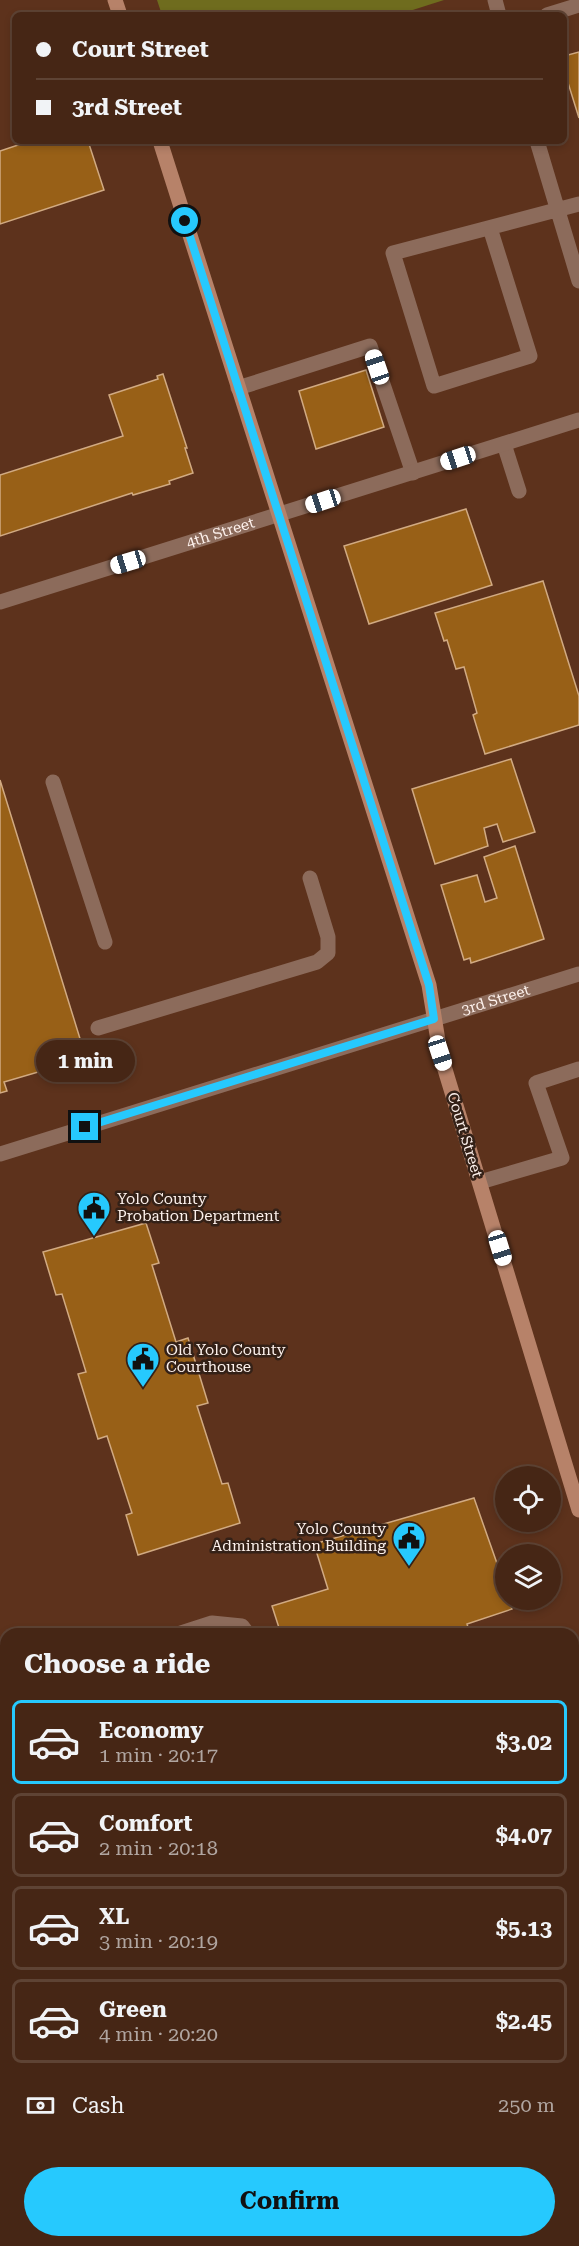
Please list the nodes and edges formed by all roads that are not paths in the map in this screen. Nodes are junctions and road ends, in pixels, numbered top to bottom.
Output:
1 (579, 5) edge
2 (557, 12) edge
3 (161, 144) edge
4 (538, 144) edge
5 (579, 204) edge
6 (558, 210) junction
7 (490, 228) junction
8 (579, 281) edge
9 (238, 388) junction
10 (579, 420) edge
11 (504, 444) junction
12 (413, 473) junction
13 (519, 491) dead end
14 (278, 516) junction
15 (0, 602) edge
16 (53, 782) dead end
17 (310, 878) dead end
18 (105, 942) dead end
19 (579, 974) edge
20 (434, 1019) junction
21 (98, 1028) dead end
22 (579, 1069) edge
23 (0, 1154) edge
24 (480, 1182) junction
25 (579, 1510) edge
26 (197, 1628) edge
27 (244, 1628) edge

1 - 2 street
3 - 9 street, Court Street
4 - 6 street
5 - 6 street
6 - 7 street
6 - 8 street
7 - 7 street
9 - 12 street
9 - 14 street, Court Street
10 - 11 street, 4th Street
11 - 12 street, 4th Street
11 - 13 street
12 - 14 street, 4th Street
14 - 15 street, 4th Street
14 - 20 street, Court Street
16 - 18 street
17 - 21 street
19 - 20 street, 3rd Street
20 - 23 street, 3rd Street
20 - 24 street, Court Street
22 - 24 street
24 - 25 street, Court Street
26 - 27 street

